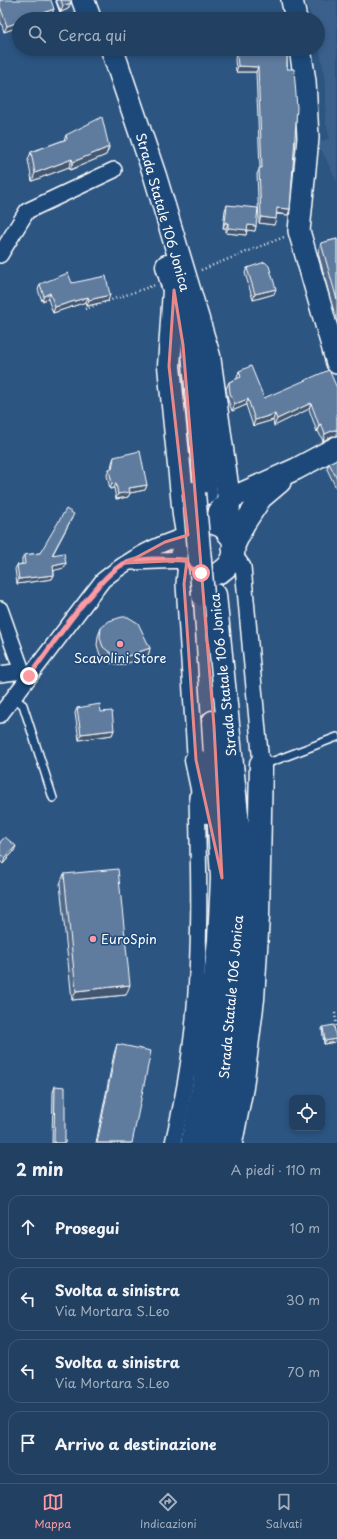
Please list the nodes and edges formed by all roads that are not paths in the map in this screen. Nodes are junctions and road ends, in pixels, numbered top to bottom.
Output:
1 (51, 0) edge
2 (292, 0) edge
3 (55, 12) edge
4 (295, 12) edge
5 (102, 56) edge
6 (114, 56) edge
7 (301, 56) edge
8 (114, 170) dead end
9 (0, 255) edge
10 (179, 283) junction
11 (337, 363) edge
12 (337, 448) edge
13 (296, 469) junction
14 (229, 499) junction
15 (186, 534) junction
16 (226, 539) junction
17 (186, 561) junction
18 (126, 563) junction
19 (209, 595) junction
20 (0, 609) edge
21 (26, 673) junction
22 (0, 674) edge
23 (14, 697) junction
24 (0, 715) edge
25 (337, 737) edge
26 (196, 760) junction
27 (261, 764) junction
28 (53, 798) dead end
29 (222, 878) junction
30 (173, 1143) edge
31 (192, 1143) edge
32 (212, 1143) edge
33 (231, 1143) edge

1 - 3 lane
2 - 4 street
5 - 10 main road, Strada Statale 106 Jonica
6 - 10 main road, Strada Statale 106 Jonica
7 - 11 street
8 - 9 street
10 - 14 main road
10 - 15 main road
10 - 19 main road, Strada Statale 106 Jonica
12 - 13 street
13 - 14 street
13 - 16 street
14 - 16 main road
15 - 16 street
15 - 17 street
15 - 18 street
16 - 17 street
16 - 27 street
17 - 18 street
17 - 26 street
18 - 21 street
19 - 29 main road, Strada Statale 106 Jonica
19 - 32 main road, Strada Statale 106 Jonica
20 - 21 street
21 - 22 street
21 - 23 street
23 - 24 street
23 - 28 lane
25 - 27 lane
26 - 29 main road
26 - 30 street
27 - 33 main road
29 - 31 main road, Strada Statale 106 Jonica

